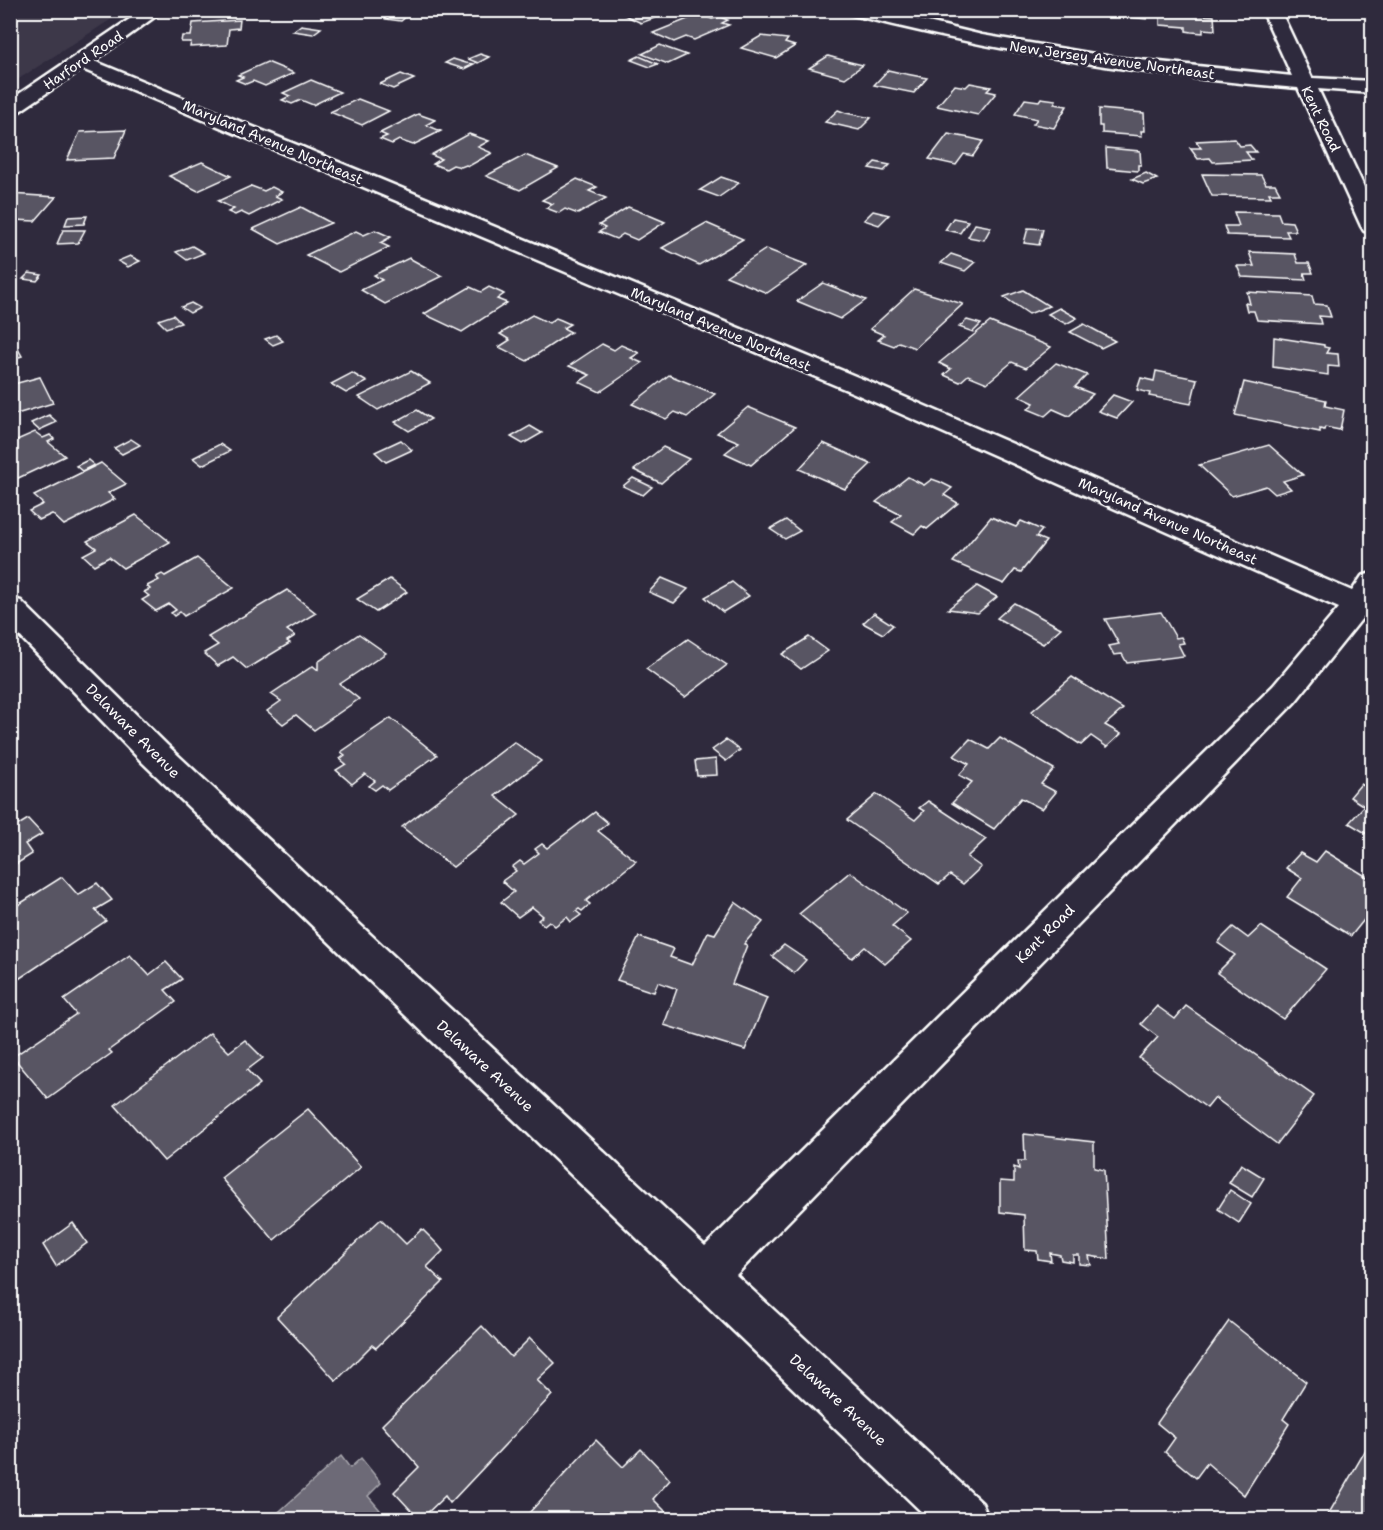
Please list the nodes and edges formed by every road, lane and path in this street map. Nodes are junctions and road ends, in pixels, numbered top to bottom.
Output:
1 (156, 10) edge
2 (855, 10) edge
3 (1271, 10) edge
4 (81, 62) junction
5 (1304, 84) junction
6 (1372, 87) edge
7 (10, 109) edge
8 (1372, 226) edge
9 (1366, 594) edge
10 (10, 608) edge
11 (706, 1275) junction
12 (965, 1520) edge

1 - 4 street, Harford Road
2 - 5 street, New Jersey Avenue Northeast
3 - 5 street, Kent Road
4 - 7 street, Harford Road
4 - 9 street, Maryland Avenue Northeast
5 - 6 street, New Jersey Avenue Northeast
5 - 8 street, Kent Road
9 - 11 street, Kent Road
10 - 11 street, Delaware Avenue
11 - 12 street, Delaware Avenue

